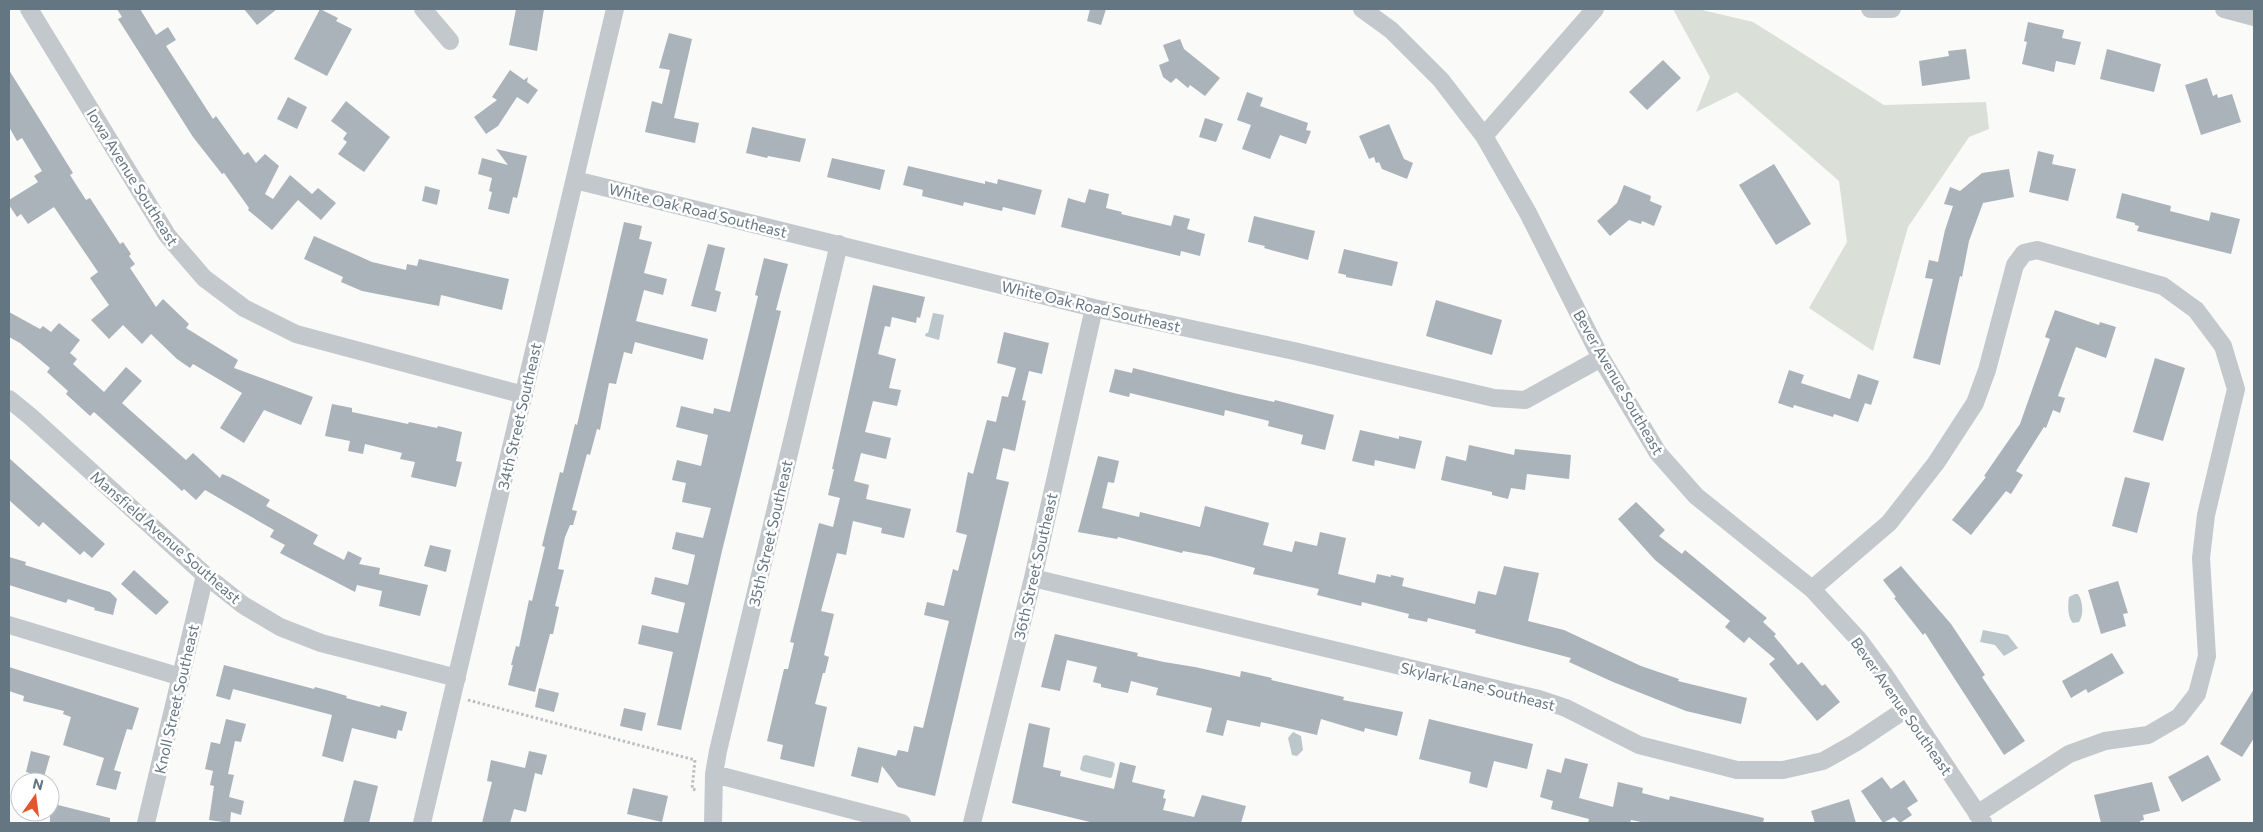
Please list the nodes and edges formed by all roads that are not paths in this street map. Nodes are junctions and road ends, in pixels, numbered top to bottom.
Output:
1 (29, 9) edge
2 (423, 9) edge
3 (615, 9) edge
4 (1362, 9) edge
5 (1594, 9) edge
6 (1870, 9) edge
7 (1892, 9) edge
8 (2224, 9) edge
9 (2254, 17) edge
10 (450, 41) dead end
11 (1484, 136) junction
12 (575, 180) junction
13 (839, 244) junction
14 (1094, 308) junction
15 (1601, 358) junction
16 (524, 395) junction
17 (9, 399) edge
18 (205, 575) junction
19 (1033, 578) junction
20 (1812, 589) junction
21 (9, 625) edge
22 (181, 677) junction
23 (457, 678) junction
24 (1906, 709) junction
25 (714, 774) junction
26 (1980, 819) edge
27 (146, 823) edge
28 (422, 823) edge
29 (713, 823) edge
30 (902, 823) edge
31 (972, 823) edge

1 - 16 street, Iowa Avenue Southeast
2 - 10 street
3 - 12 street, 34th Street Southeast
4 - 11 street, Bever Avenue Southeast
5 - 11 street
6 - 7 street
8 - 9 street
11 - 15 street, Bever Avenue Southeast
12 - 13 street, White Oak Road Southeast
12 - 16 street, 34th Street Southeast
13 - 14 street, White Oak Road Southeast
13 - 25 street, 35th Street Southeast
14 - 15 street, White Oak Road Southeast
14 - 19 street, 36th Street Southeast
15 - 20 street, Bever Avenue Southeast
16 - 23 street, 34th Street Southeast
17 - 18 street, Mansfield Avenue Southeast
18 - 22 street, Knoll Street Southeast
18 - 23 street, Mansfield Avenue Southeast
19 - 24 street, Skylark Lane Southeast
19 - 31 street, 36th Street Southeast
20 - 24 street, Bever Avenue Southeast
20 - 26 street
21 - 22 street
22 - 27 street, Knoll Street Southeast
23 - 28 street, 34th Street Southeast
24 - 26 street, Bever Avenue Southeast
25 - 29 street, 35th Street Southeast
25 - 30 street

